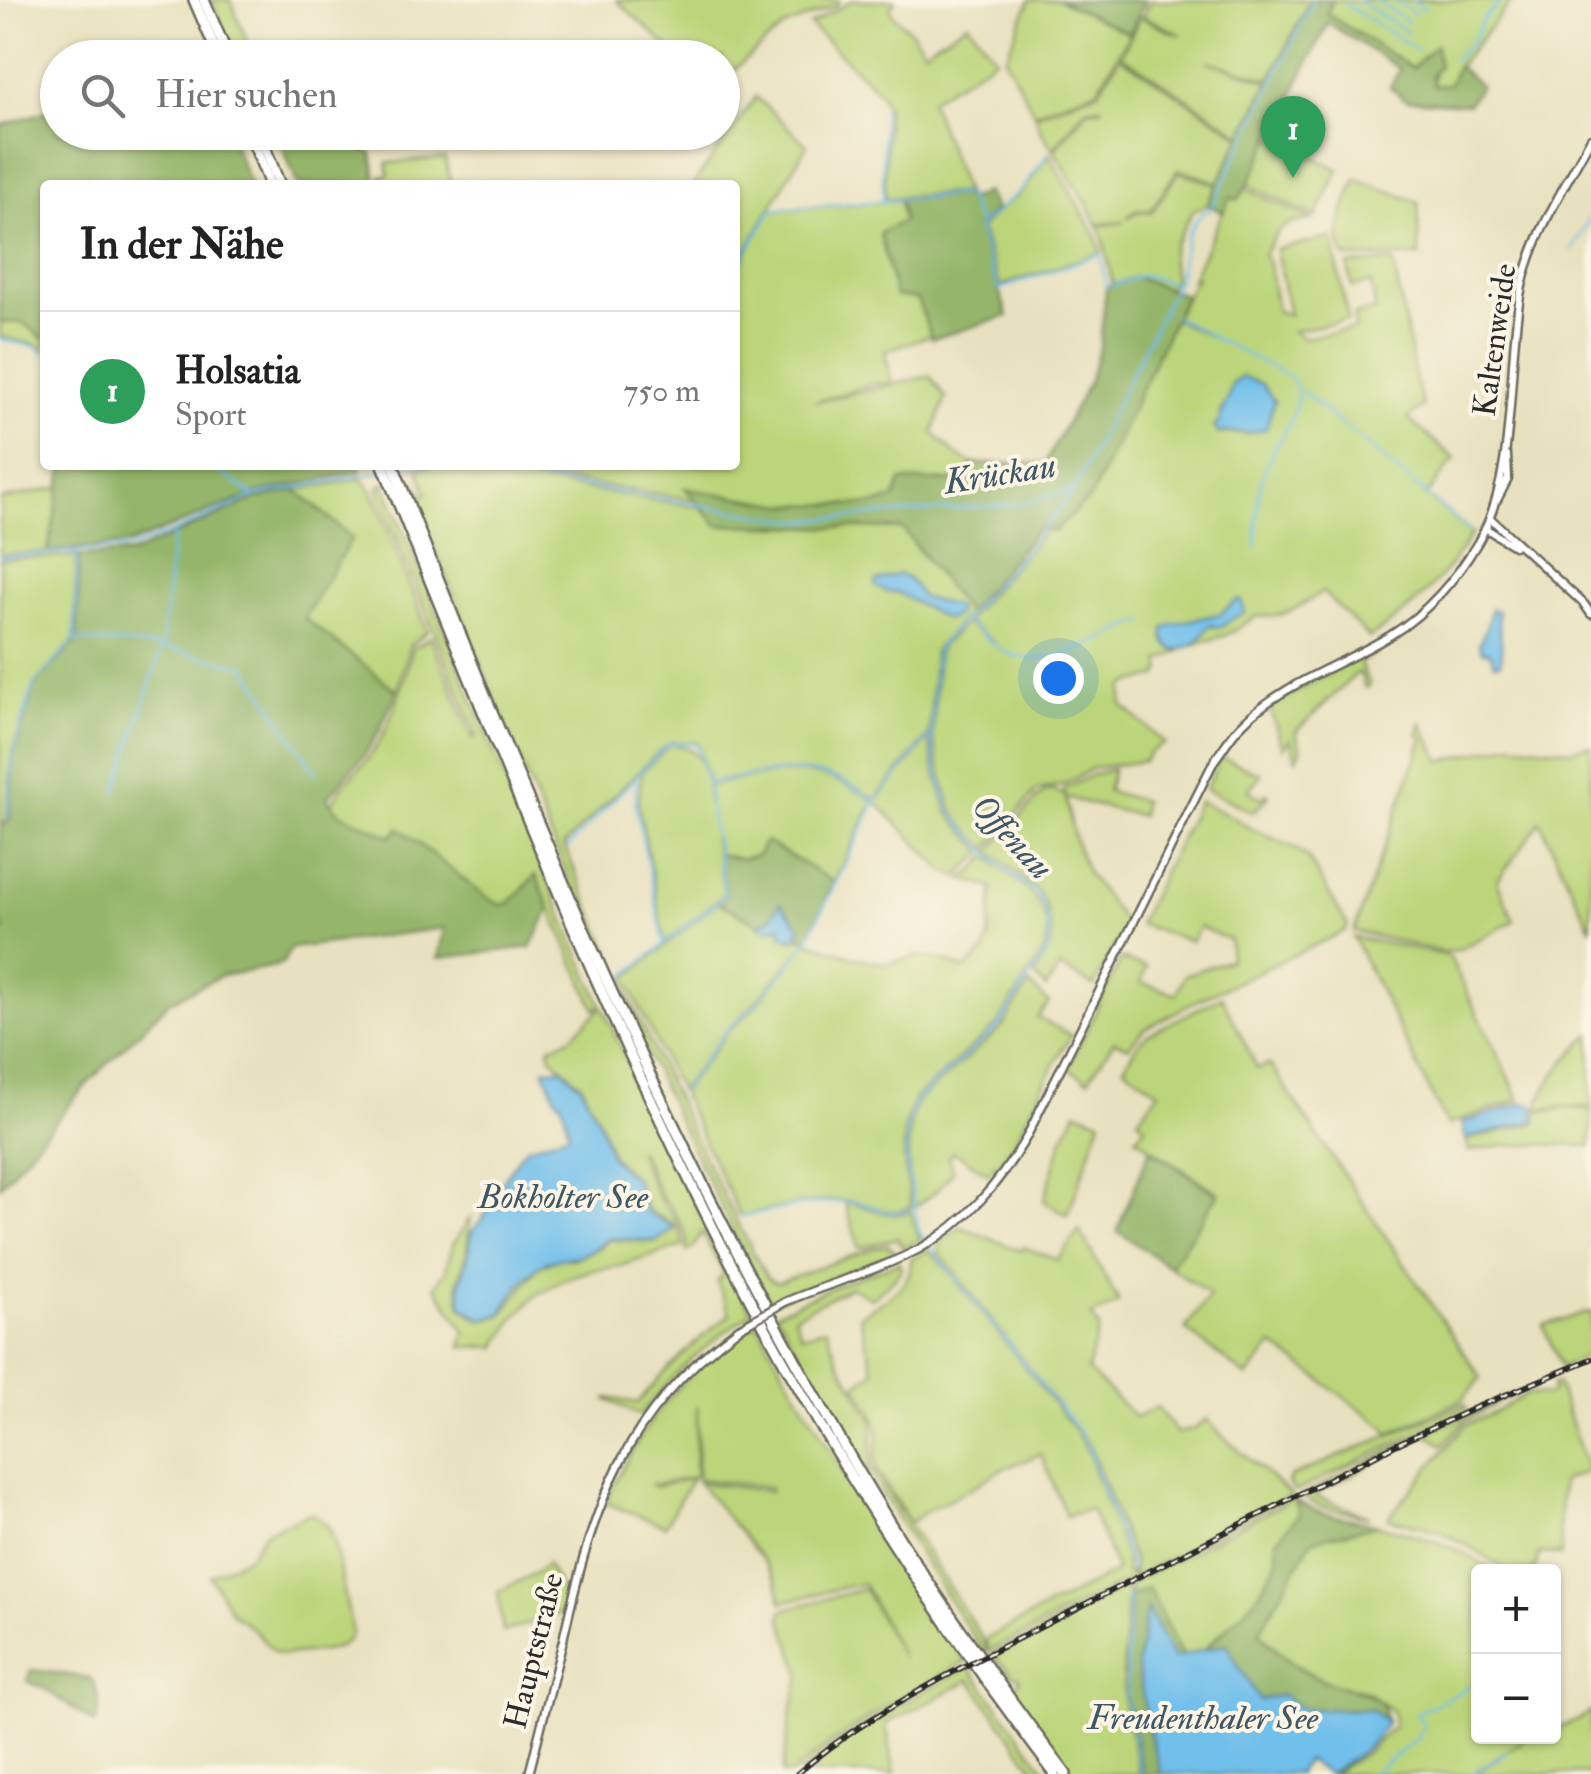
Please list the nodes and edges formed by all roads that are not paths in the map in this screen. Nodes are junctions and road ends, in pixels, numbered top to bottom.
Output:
1 (194, 0) edge
2 (204, 0) edge
3 (211, 40) edge
4 (221, 40) edge
5 (1591, 138) edge
6 (256, 150) edge
7 (266, 150) edge
8 (268, 180) edge
9 (278, 180) edge
10 (386, 470) edge
11 (393, 470) edge
12 (400, 494) junction
13 (1490, 518) junction
14 (1485, 528) junction
15 (1530, 557) junction
16 (1591, 614) edge
17 (785, 1302) joint
18 (529, 1774) edge
19 (1054, 1774) edge
20 (1066, 1774) edge

1 - 3 highway
2 - 4 highway
5 - 13 main road, Kaltenweide
6 - 8 highway
7 - 9 highway
10 - 12 highway
11 - 12 highway
12 - 19 highway
12 - 20 highway
13 - 14 main road, Kaltenweide
13 - 15 main road
14 - 15 main road
14 - 17 main road, Kaltenweide
15 - 16 main road
17 - 18 main road, Hauptstraße, bridge

